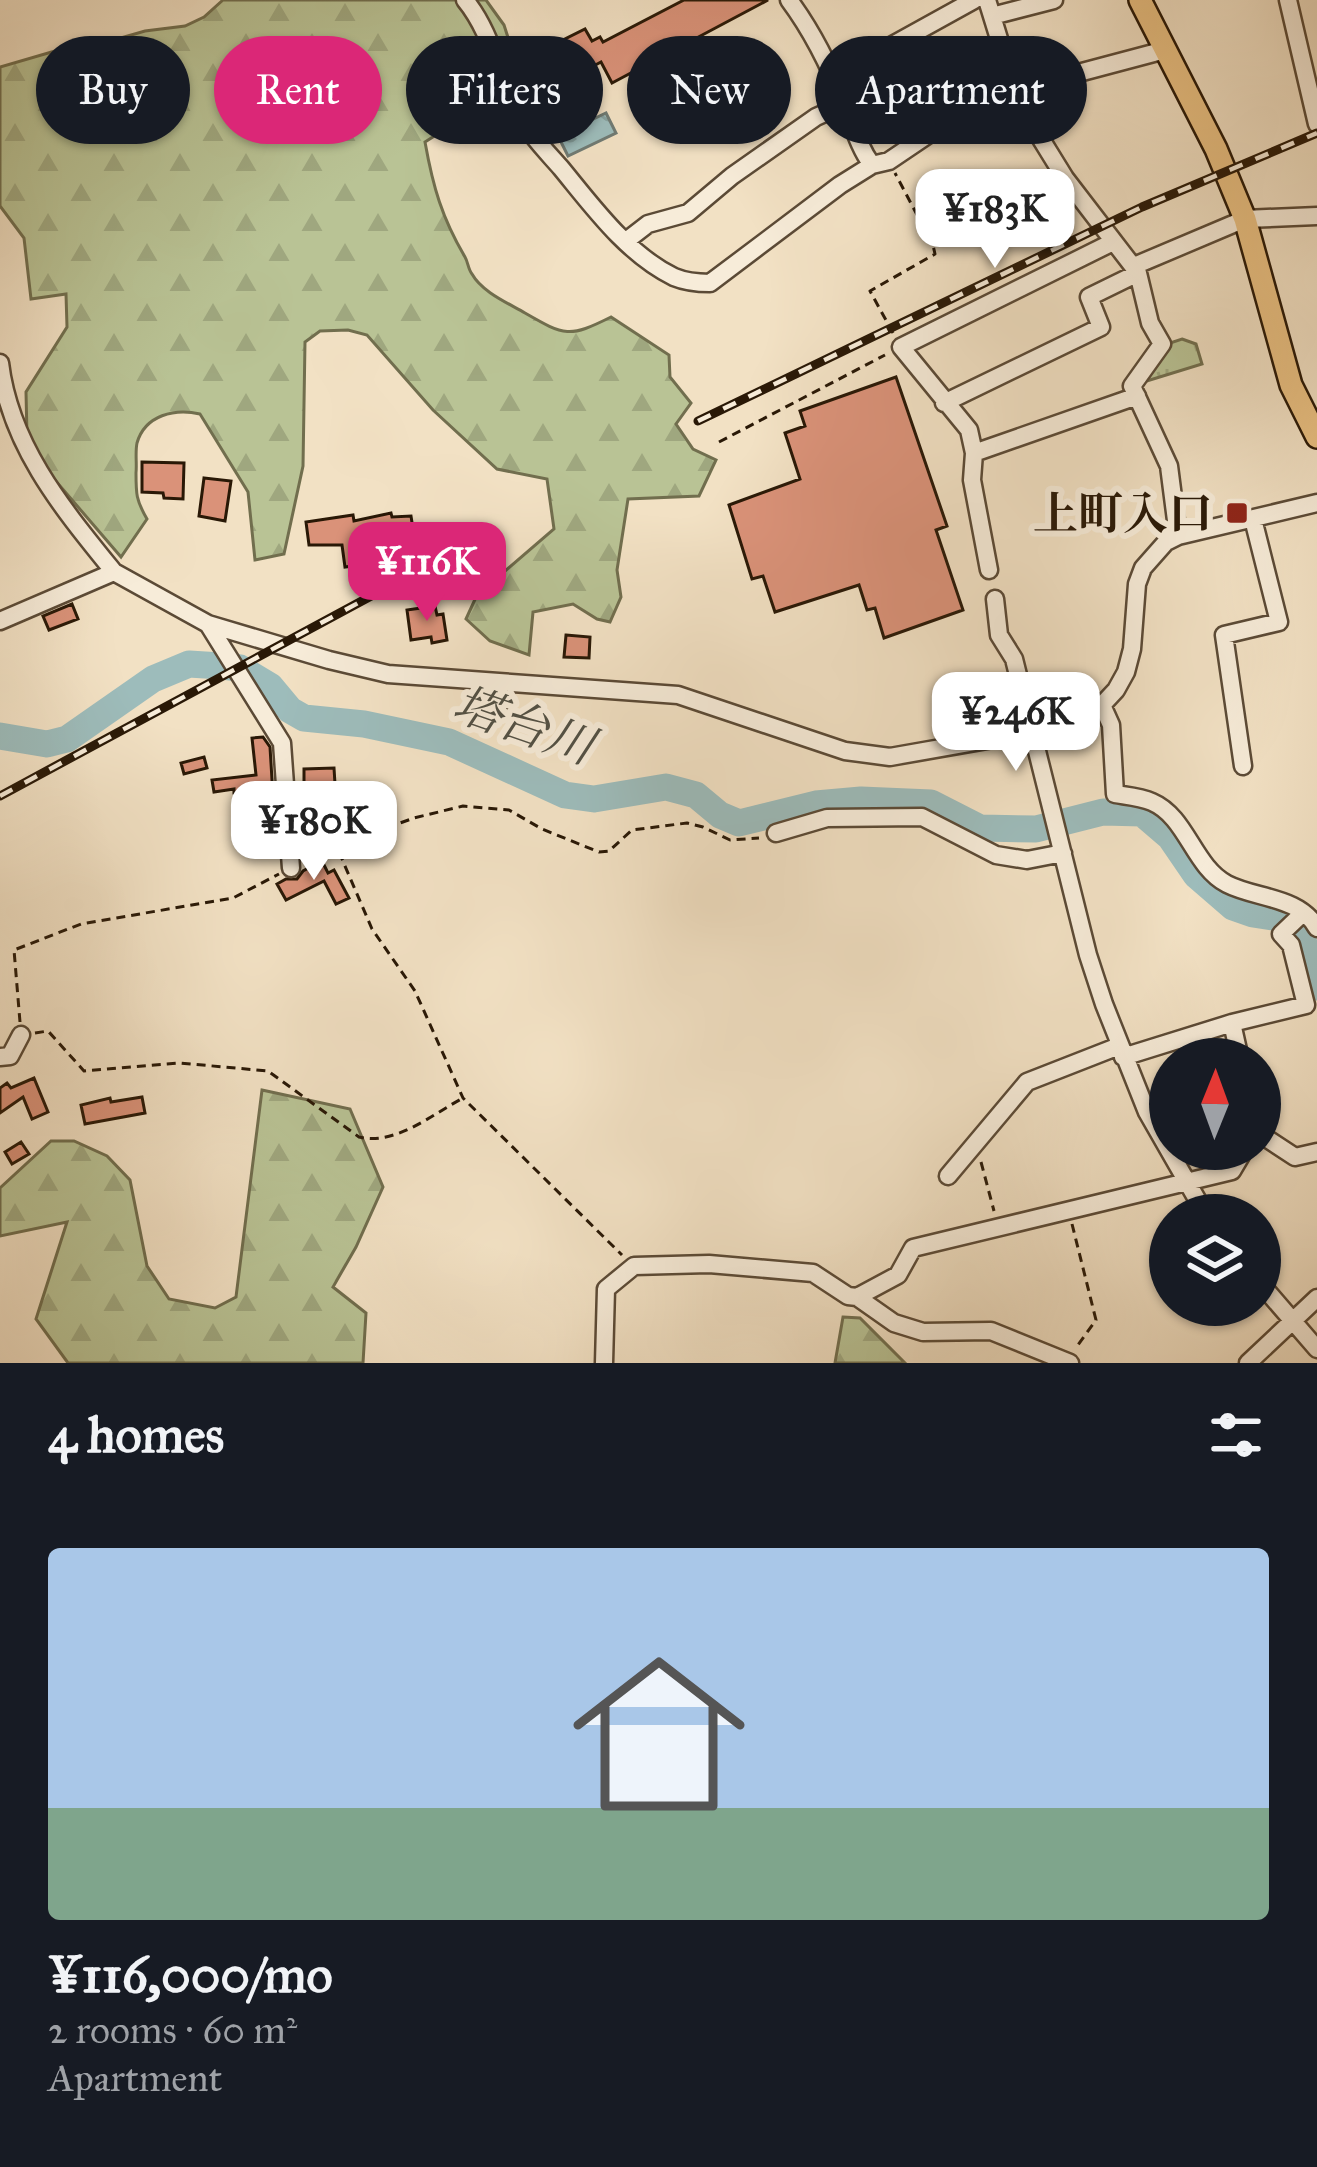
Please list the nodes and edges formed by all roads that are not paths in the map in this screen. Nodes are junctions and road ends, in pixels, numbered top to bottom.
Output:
1 (464, 0) edge
2 (789, 0) edge
3 (974, 0) edge
4 (1054, 0) edge
5 (1140, 0) edge
6 (1288, 0) edge
7 (989, 8) edge
8 (909, 36) edge
9 (815, 43) edge
10 (1165, 50) junction
11 (1087, 71) edge
12 (815, 118) edge
13 (1317, 124) edge
14 (860, 144) edge
15 (910, 144) edge
16 (1045, 144) edge
17 (880, 163) junction
18 (1317, 216) edge
19 (1245, 219) junction
20 (626, 241) junction
21 (1113, 242) junction
22 (1136, 269) junction
23 (0, 363) edge
24 (1137, 397) junction
25 (944, 403) junction
26 (1317, 436) edge
27 (974, 453) junction
28 (1317, 503) edge
29 (1253, 519) junction
30 (1178, 536) junction
31 (989, 570) dead end
32 (114, 572) junction
33 (994, 599) dead end
34 (0, 621) edge
35 (208, 624) junction
36 (1102, 705) junction
37 (1032, 732) junction
38 (1243, 766) dead end
39 (776, 833) road end
40 (1062, 848) junction
41 (290, 868) road end
42 (1303, 913) junction
43 (1317, 928) edge
44 (1232, 1023) junction
45 (21, 1035) road end
46 (1235, 1038) edge
47 (1120, 1052) junction
48 (0, 1058) edge
49 (1281, 1148) edge
50 (1317, 1152) edge
51 (1233, 1170) edge
52 (948, 1176) dead end
53 (1186, 1182) junction
54 (1193, 1194) edge
55 (857, 1298) junction
56 (1317, 1298) edge
57 (1281, 1309) edge
58 (1292, 1322) junction
59 (1317, 1349) edge
60 (1068, 1362) edge
61 (604, 1363) edge
62 (1248, 1363) edge

1 - 20 street
2 - 9 street
3 - 8 street
4 - 7 street
5 - 10 main road
6 - 13 street
10 - 11 street
10 - 19 main road
12 - 20 street
14 - 17 street
15 - 17 street
16 - 21 street
17 - 20 street
18 - 19 street
19 - 22 street
19 - 26 main road
21 - 22 street
21 - 25 street
22 - 24 street
22 - 25 street
23 - 32 street
24 - 27 street
24 - 30 street
25 - 27 street
27 - 31 street
28 - 29 street
29 - 30 street
29 - 38 street
30 - 36 street
32 - 34 street
32 - 35 street
33 - 37 street
35 - 37 street
35 - 41 street
36 - 37 street
36 - 42 street
37 - 40 street
39 - 40 street
40 - 47 street
42 - 43 street
42 - 44 street
44 - 46 street
44 - 47 street
45 - 48 street
47 - 52 street
47 - 53 street
49 - 50 street
51 - 53 street
53 - 54 street
53 - 55 street
55 - 60 street
55 - 61 street
56 - 58 street
57 - 58 street
58 - 59 street
58 - 62 street

